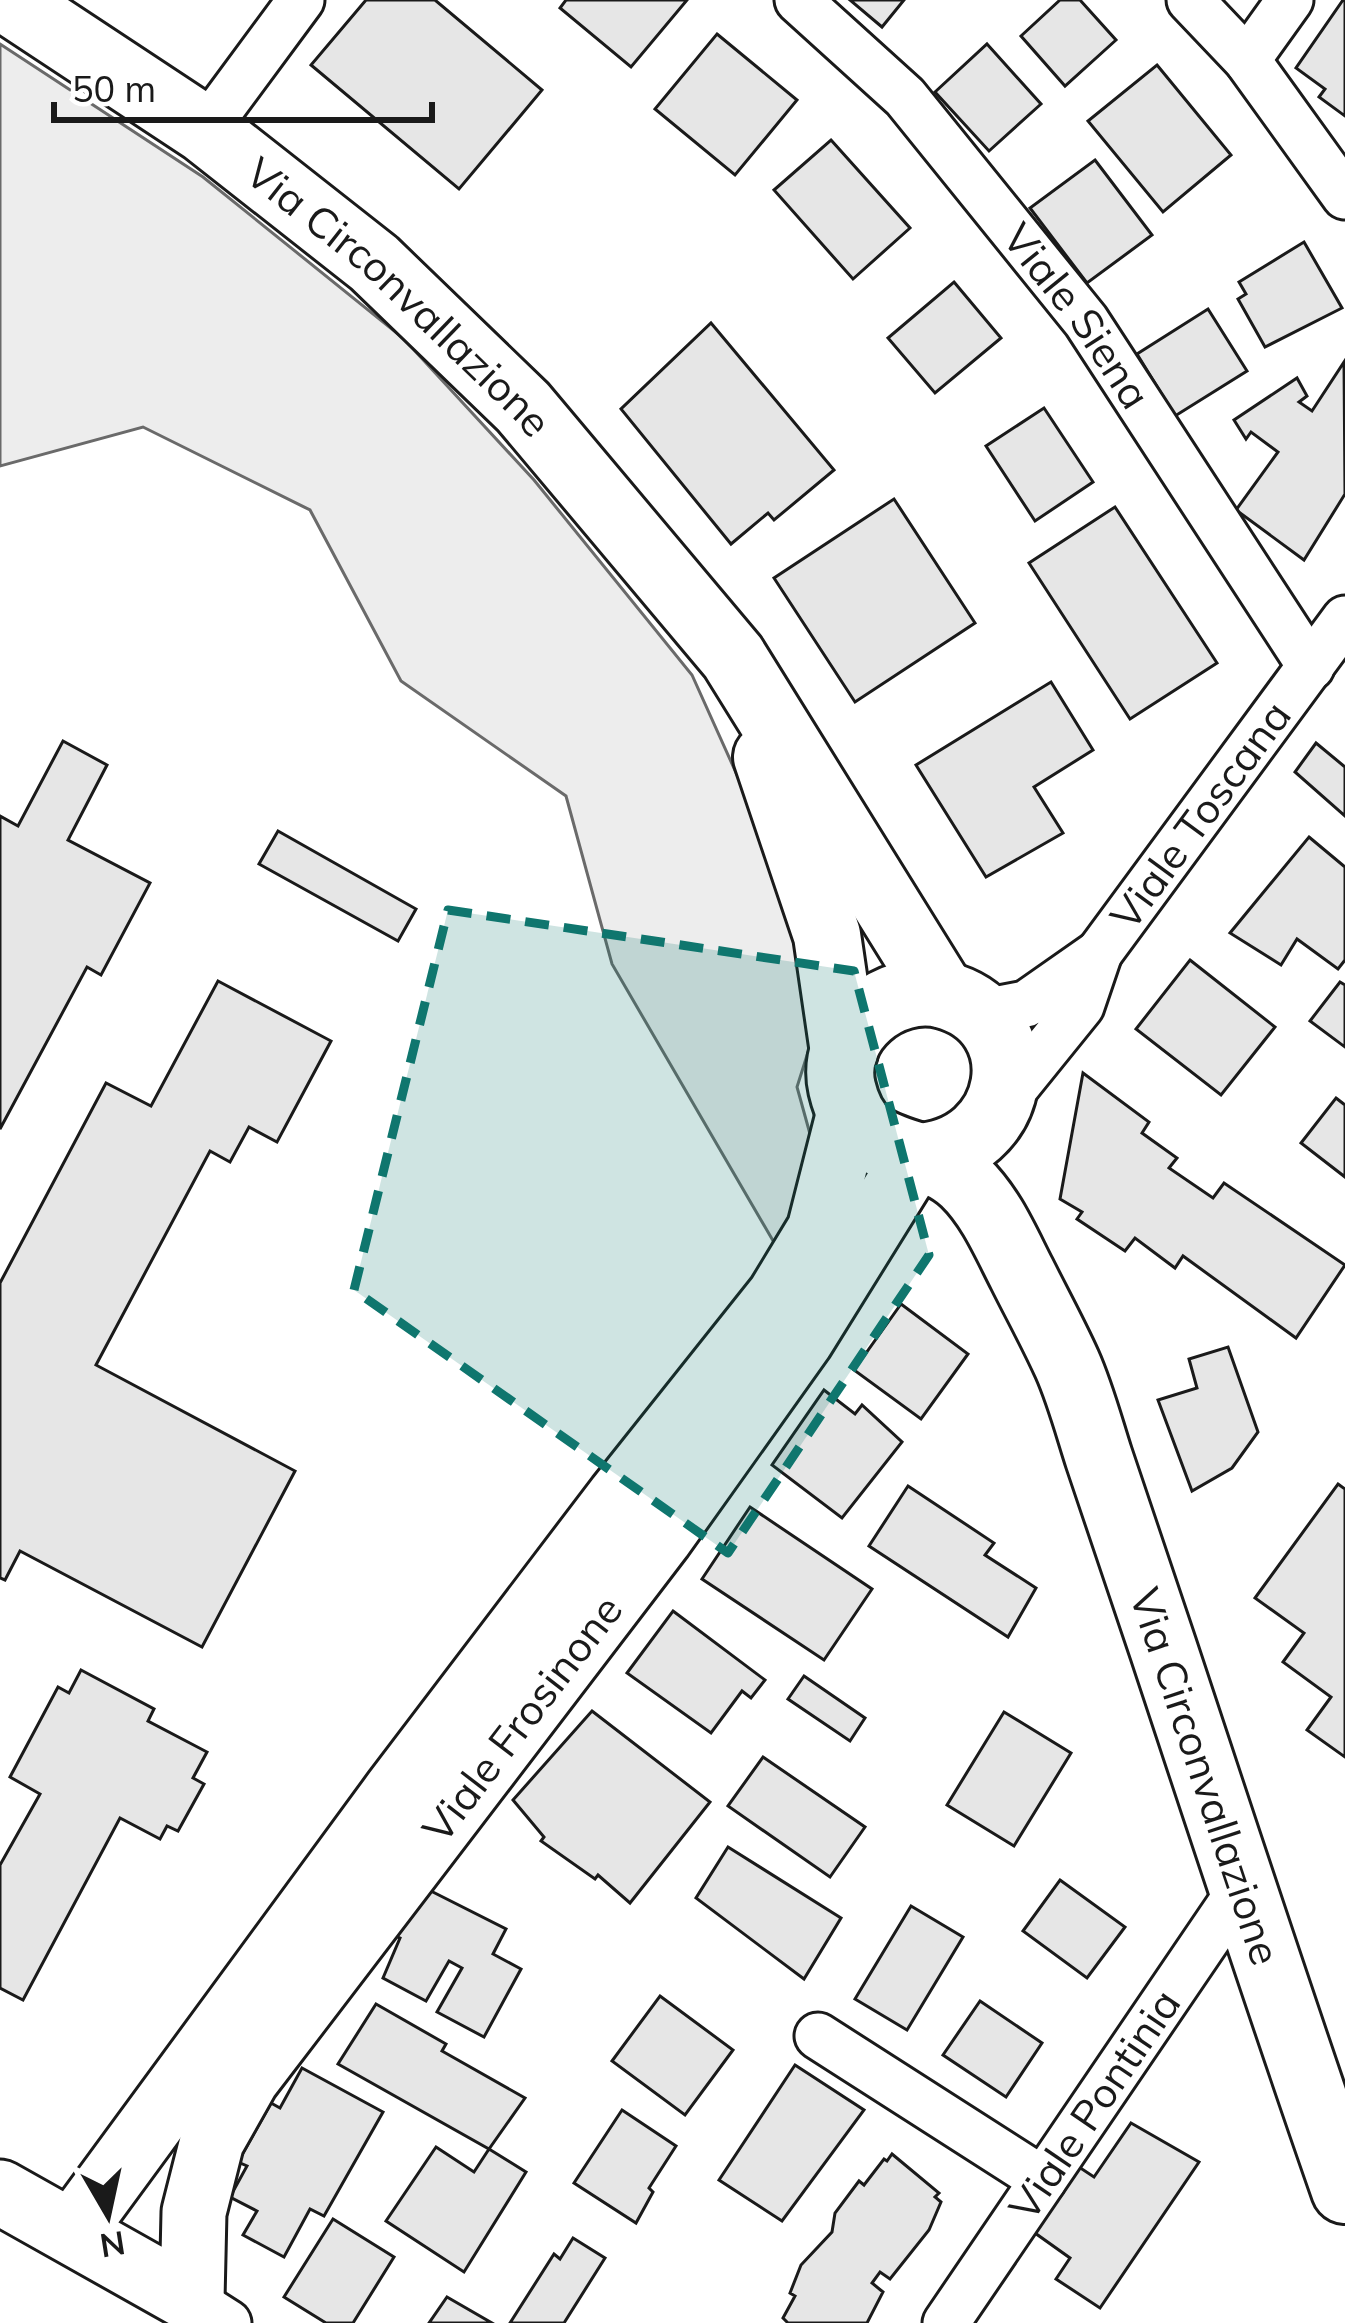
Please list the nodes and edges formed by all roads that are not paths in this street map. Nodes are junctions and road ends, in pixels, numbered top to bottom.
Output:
1 (8, 0) edge
2 (301, 0) edge
3 (798, 0) edge
4 (1190, 0) edge
5 (1290, 0) edge
6 (1246, 60) junction
7 (206, 130) junction
8 (1345, 196) edge
9 (1345, 619) edge
10 (734, 657) junction
11 (1311, 667) junction
12 (1099, 953) junction
13 (960, 1004) junction
14 (847, 1082) junction
15 (999, 1108) junction
16 (915, 1157) junction
17 (1069, 1367) junction
18 (1243, 1886) junction
19 (818, 2036) dead end
20 (1043, 2180) junction
21 (1345, 2190) edge
22 (0, 2192) edge
23 (74, 2231) junction
24 (210, 2311) edge
25 (946, 2323) edge

1 - 7 main road, Via Circonvallazione
2 - 7 street
3 - 11 street, Viale Siena
4 - 6 street
5 - 6 street
6 - 8 street
7 - 10 main road, Via Circonvallazione
9 - 11 street, Viale Toscana
10 - 13 main road, Via Circonvallazione
10 - 14 main road, Via Circonvallazione
11 - 12 street, Viale Toscana
12 - 13 street, Viale Toscana
12 - 15 street, Viale Toscana
13 - 14 main road
13 - 15 main road, Via Circonvallazione
14 - 16 main road, Via Circonvallazione
14 - 23 street, Viale Frosinone
15 - 16 main road
15 - 17 main road, Via Circonvallazione
16 - 17 main road, Via Circonvallazione
16 - 24 street, Viale Frosinone
17 - 18 main road, Via Circonvallazione
18 - 20 street, Viale Pontinia
18 - 21 main road, Via Circonvallazione
19 - 20 street
20 - 25 street, Viale Pontinia
22 - 23 street
23 - 24 street

